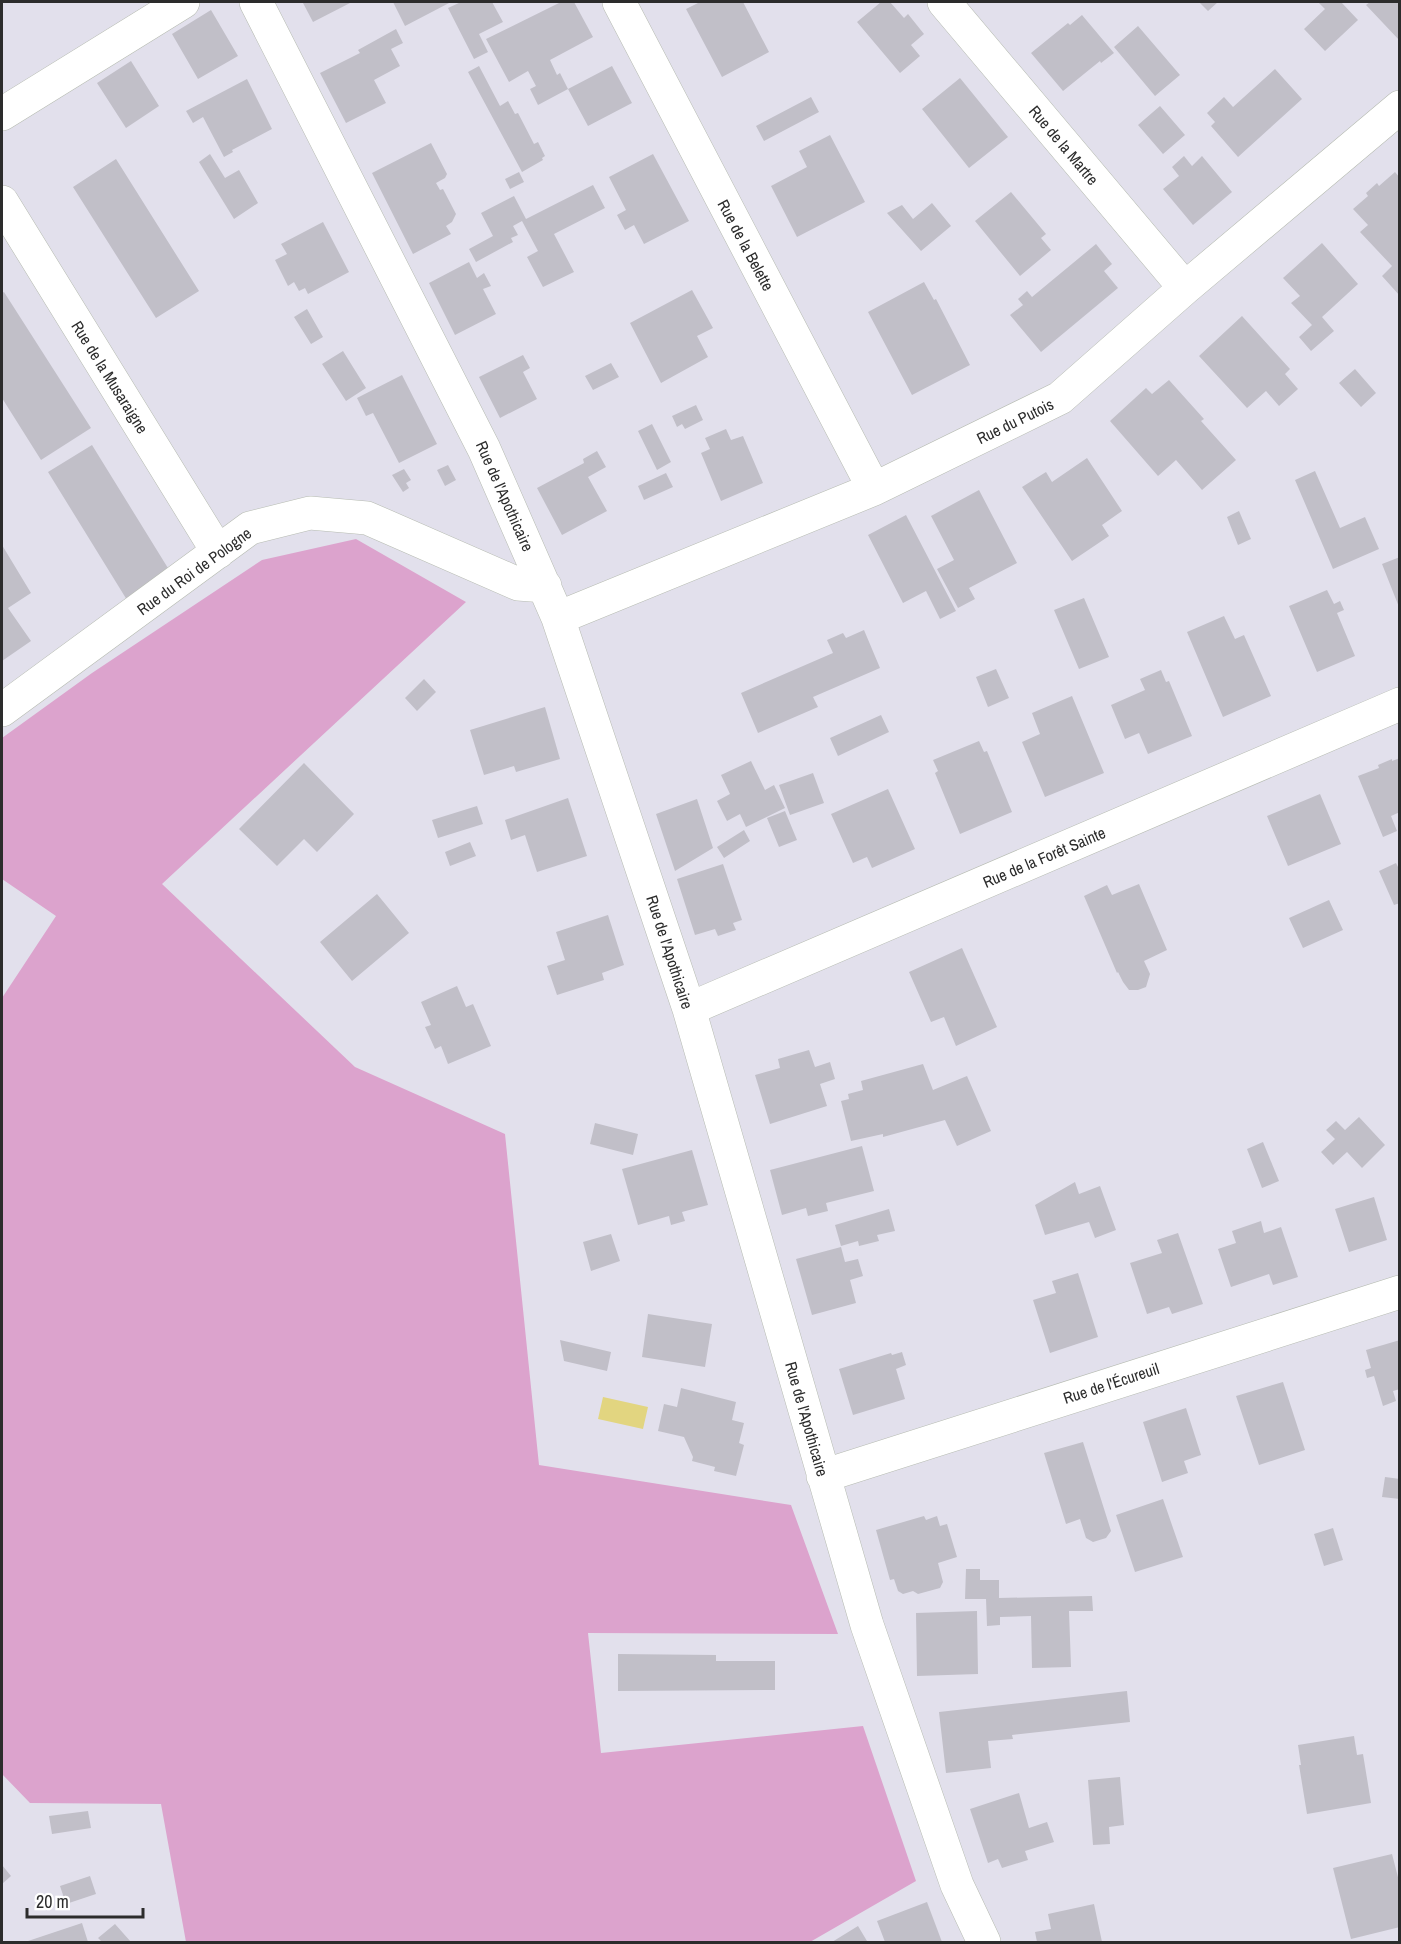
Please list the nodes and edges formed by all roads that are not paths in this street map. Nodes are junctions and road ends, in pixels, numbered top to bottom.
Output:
1 (183, 2) edge
2 (256, 2) edge
3 (619, 2) edge
4 (944, 2) edge
5 (1400, 107) edge
6 (2, 114) edge
7 (2, 202) edge
8 (1185, 288) junction
9 (874, 489) junction
10 (218, 552) junction
11 (545, 586) junction
12 (558, 618) junction
13 (1400, 704) edge
14 (2, 710) edge
15 (689, 1009) junction
16 (1400, 1292) edge
17 (823, 1476) junction
18 (984, 1942) edge

1 - 6 street
2 - 11 street, Rue de l'Apothicaire
3 - 9 street, Rue de la Belette
4 - 8 street, Rue de la Martre
5 - 8 street, Rue du Putois
7 - 10 street, Rue de la Musaraigne
8 - 9 street, Rue du Putois
9 - 12 street, Rue du Putois
10 - 11 street, Rue du Roi de Pologne
10 - 14 street, Rue du Roi de Pologne
11 - 12 street, Rue de l'Apothicaire
12 - 15 street, Rue de l'Apothicaire
13 - 15 street, Rue de la Forêt Sainte
15 - 17 street, Rue de l'Apothicaire
16 - 17 street, Rue de l'Écureuil
17 - 18 street, Rue de l'Apothicaire

